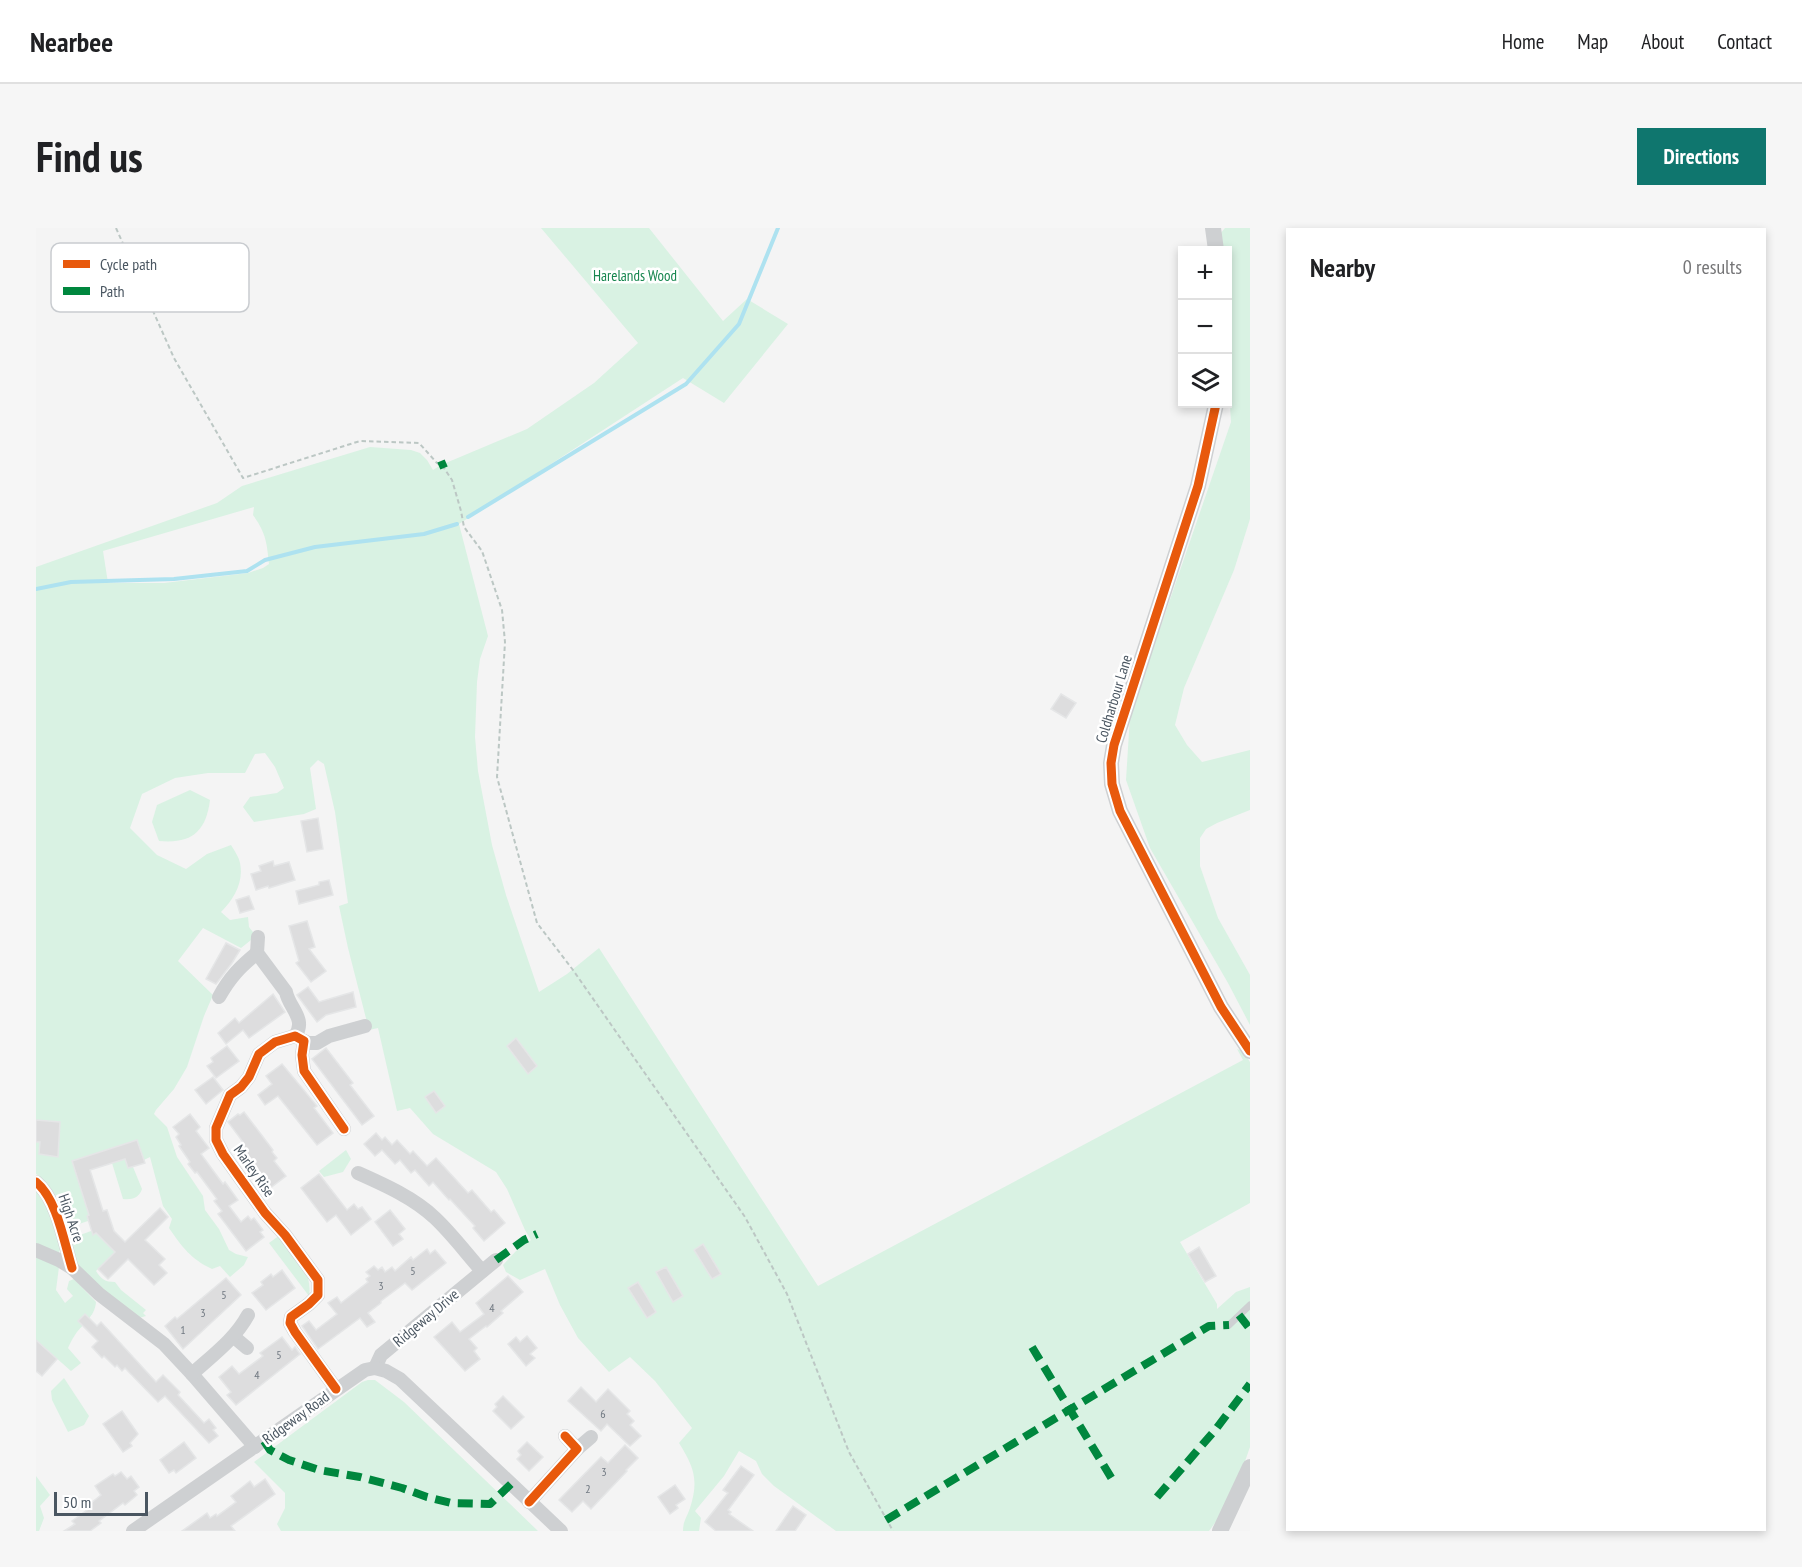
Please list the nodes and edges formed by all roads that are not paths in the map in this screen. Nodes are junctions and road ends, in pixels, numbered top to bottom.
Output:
1 (1213, 228) edge
2 (1215, 246) edge
3 (1215, 408) edge
4 (258, 937) dead end
5 (257, 953) junction
6 (219, 997) dead end
7 (365, 1026) dead end
8 (300, 1038) junction
9 (1250, 1051) edge
10 (344, 1129) dead end
11 (362, 1179) dead end
12 (36, 1182) edge
13 (36, 1250) edge
14 (496, 1260) dead end
15 (72, 1268) junction
16 (482, 1271) junction
17 (1250, 1305) edge
18 (248, 1315) dead end
19 (1228, 1325) dead end
20 (234, 1337) junction
21 (248, 1348) dead end
22 (375, 1368) junction
23 (192, 1374) junction
24 (336, 1389) junction
25 (565, 1436) dead end
26 (591, 1437) dead end
27 (255, 1448) junction
28 (577, 1449) junction
29 (1250, 1467) edge
30 (529, 1502) junction
31 (139, 1529) edge
32 (561, 1531) edge
33 (1220, 1531) edge

1 - 2 street
3 - 9 street, Coldharbour Lane
4 - 5 street
5 - 6 street
5 - 8 street
7 - 8 street, Marley Rise
8 - 10 street
8 - 24 street, Marley Rise
11 - 16 street
12 - 15 street, High Acre
13 - 15 street, High Acre
14 - 16 street, Ridgeway Drive
15 - 23 street, High Acre
16 - 22 street, Ridgeway Drive
17 - 19 lane
18 - 20 street
20 - 21 street
20 - 23 street
22 - 24 street, Ridgeway Road
22 - 30 street
23 - 27 street, High Acre
24 - 27 street, Ridgeway Road
25 - 28 street
26 - 28 street
27 - 31 street, Ridgeway Road
28 - 30 street
29 - 33 street
30 - 32 street

